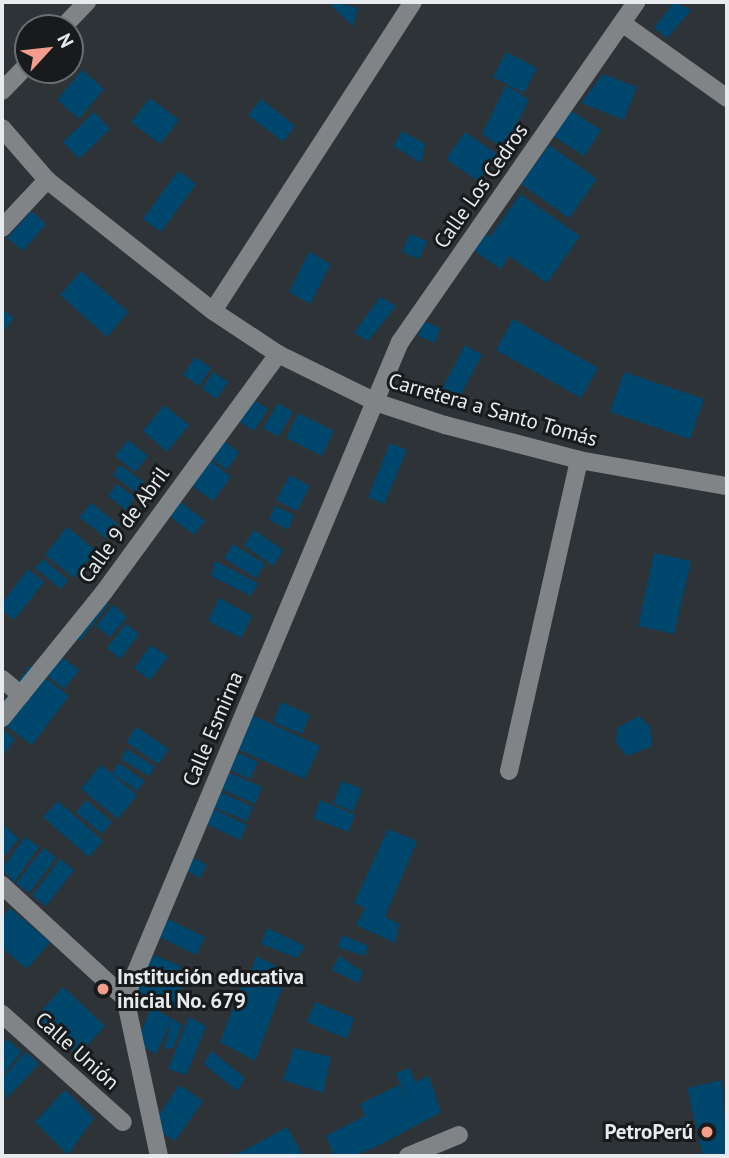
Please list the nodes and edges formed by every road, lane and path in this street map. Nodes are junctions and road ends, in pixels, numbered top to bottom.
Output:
1 (413, 2) edge
2 (636, 2) edge
3 (622, 23) junction
4 (14, 79) edge
5 (2, 92) edge
6 (727, 97) edge
7 (2, 128) edge
8 (47, 180) junction
9 (2, 228) edge
10 (213, 311) junction
11 (278, 354) junction
12 (379, 403) junction
13 (579, 460) junction
14 (727, 486) edge
15 (2, 679) edge
16 (20, 695) junction
17 (2, 718) edge
18 (509, 771) dead end
19 (2, 885) edge
20 (125, 998) junction
21 (2, 1014) edge
22 (122, 1122) dead end
23 (458, 1135) dead end
24 (159, 1156) edge
25 (408, 1156) edge

1 - 10 street
2 - 3 street, Calle Los Cedros
3 - 6 street
3 - 12 street, Calle Los Cedros
4 - 5 street
7 - 8 street, Carretera a Santo Tomás
8 - 9 street
8 - 10 street, Carretera a Santo Tomás
10 - 11 street, Carretera a Santo Tomás
11 - 12 street, Carretera a Santo Tomás
11 - 16 street, Calle 9 de Abril
12 - 13 street, Carretera a Santo Tomás
12 - 20 street, Calle Esmirna
13 - 14 street, Carretera a Santo Tomás
13 - 18 street
15 - 16 street
16 - 17 street, Calle 9 de Abril
19 - 20 street
20 - 24 street, Calle Unión
21 - 22 street, Calle Unión
23 - 25 street

